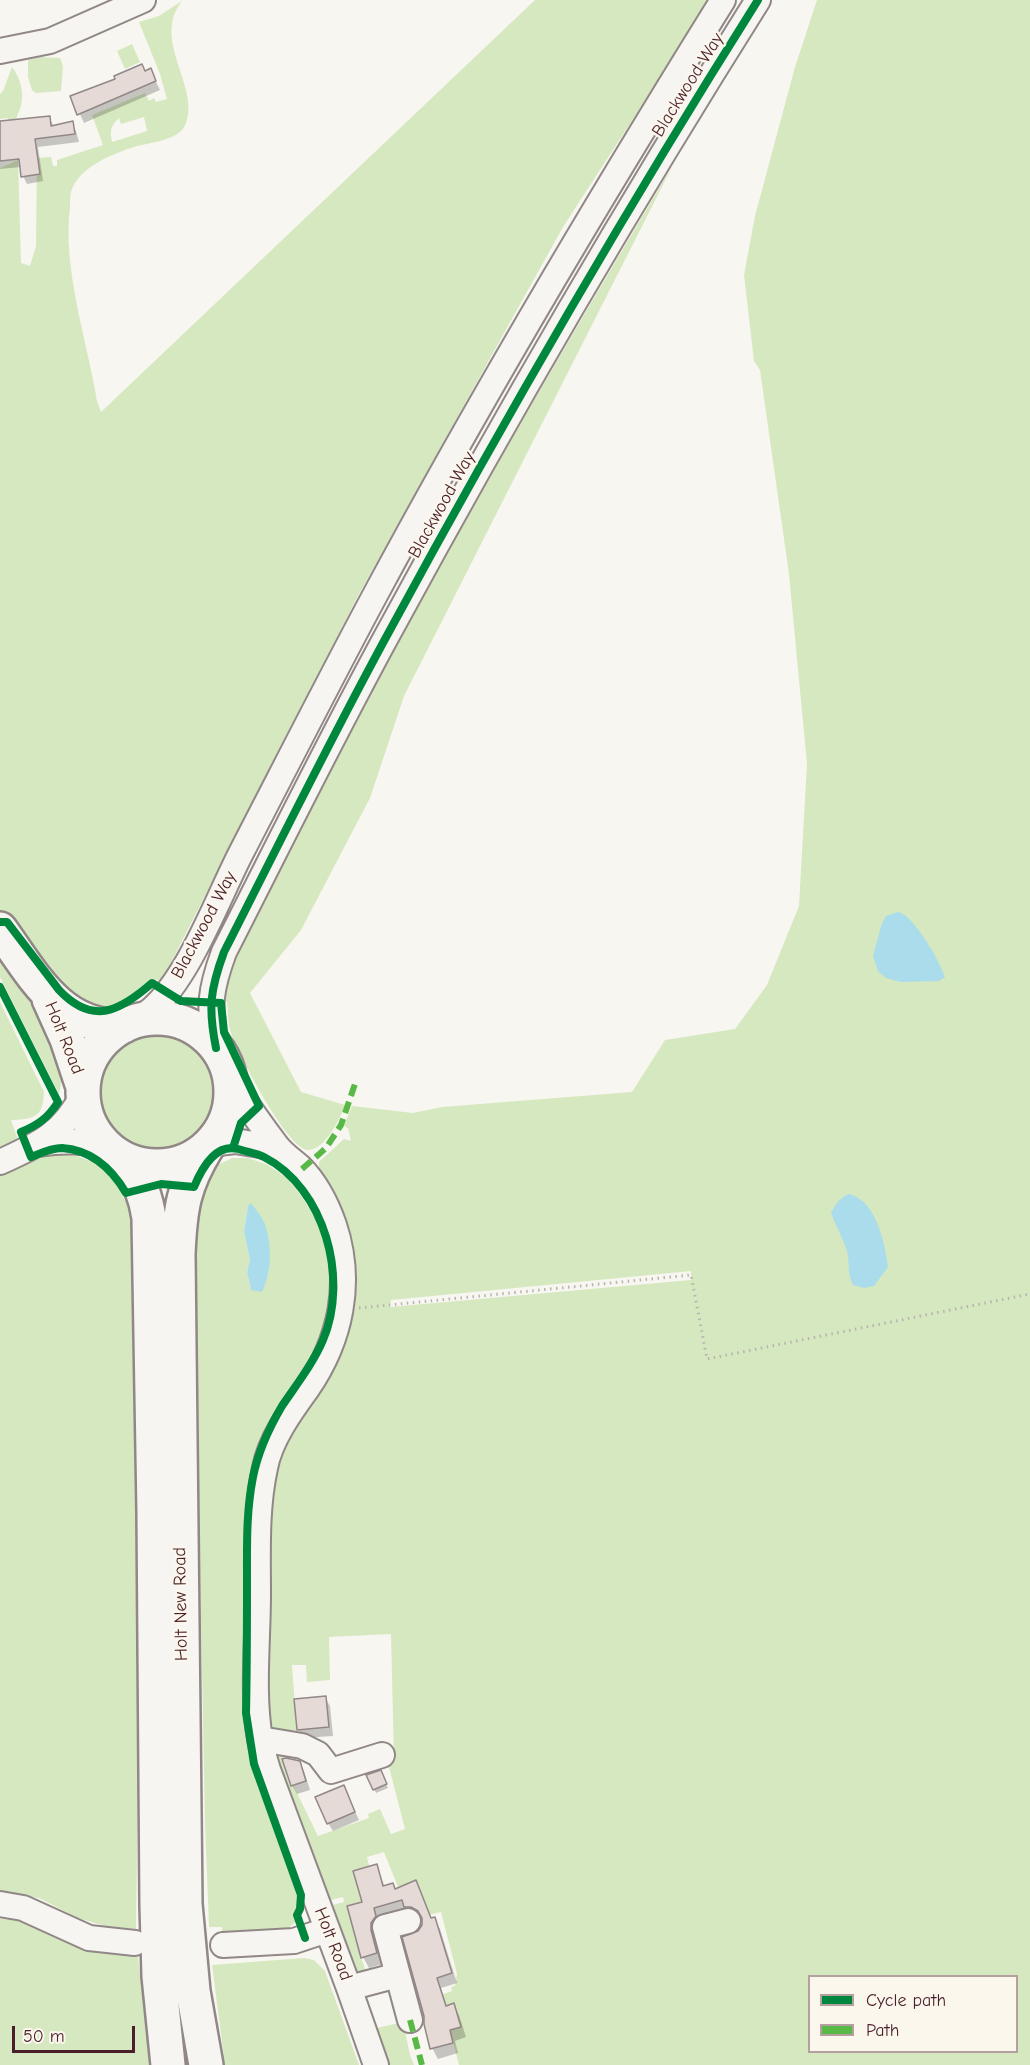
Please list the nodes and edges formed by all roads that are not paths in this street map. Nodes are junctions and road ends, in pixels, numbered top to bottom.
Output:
1 (143, 0) edge
2 (723, 0) edge
3 (758, 0) edge
4 (0, 51) edge
5 (0, 929) edge
6 (44, 989) junction
7 (127, 1024) junction
8 (216, 1048) junction
9 (230, 1079) junction
10 (83, 1090) junction
11 (37, 1145) junction
12 (208, 1145) junction
13 (278, 1148) junction
14 (118, 1154) junction
15 (0, 1161) edge
16 (260, 1739) junction
17 (381, 1755) dead end
18 (0, 1904) edge
19 (408, 1921) dead end
20 (327, 1930) junction
21 (135, 1943) dead end
22 (223, 1945) dead end
23 (398, 1975) junction
24 (349, 1988) junction
25 (410, 2020) dead end
26 (168, 2065) edge
27 (206, 2065) edge
28 (376, 2065) edge

1 - 4 street
2 - 7 street, Blackwood Way
3 - 8 street, Blackwood Way
5 - 6 highway, Holt Road
6 - 7 highway, Holt Road
6 - 10 highway, Holt Road
7 - 8 highway
7 - 10 highway
8 - 9 highway
9 - 12 highway
9 - 13 street, Holt Road
10 - 11 street
10 - 14 highway
11 - 14 street
11 - 15 street
12 - 13 street
12 - 14 highway
12 - 27 highway, Holt New Road
13 - 16 street, Holt Road
14 - 26 highway, Holt New Road
16 - 17 street
16 - 20 street, Holt Road
18 - 21 street
19 - 23 street
20 - 22 street
20 - 24 street, Holt Road
23 - 24 street
23 - 25 street
24 - 28 street, Holt Road

